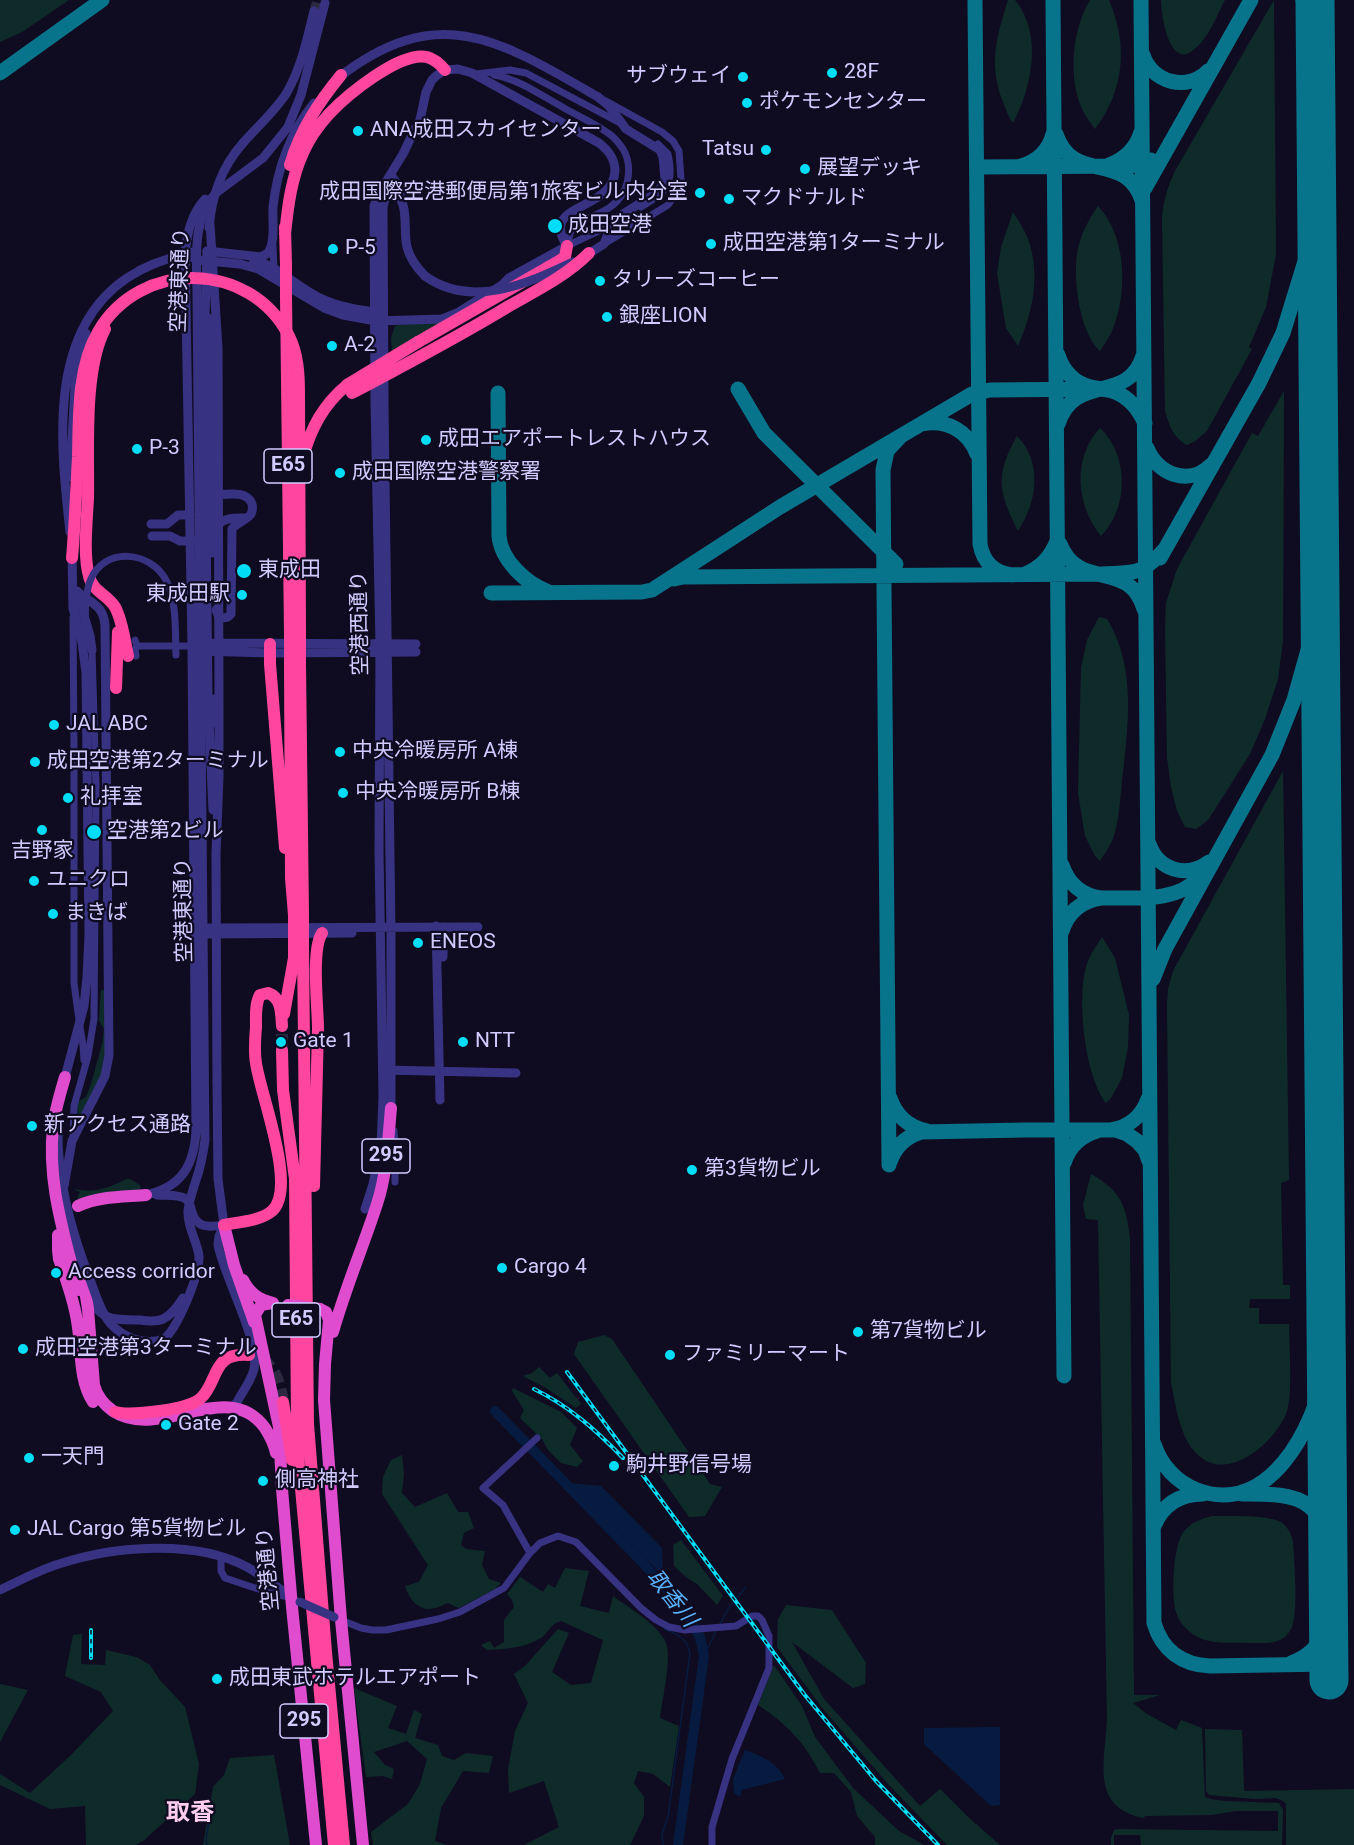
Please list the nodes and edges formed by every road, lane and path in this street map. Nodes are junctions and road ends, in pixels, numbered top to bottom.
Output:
1 (325, 3) dead end
2 (314, 11) tunnel mouth
3 (445, 70) junction
4 (472, 73) junction
5 (485, 73) junction
6 (341, 75) joint
7 (598, 97) junction
8 (293, 144) junction
9 (391, 175) junction
10 (235, 180) junction
11 (404, 203) junction
12 (285, 234) junction
13 (273, 242) junction
14 (604, 244) junction
15 (567, 246) junction
16 (589, 253) junction
17 (185, 254) junction
18 (197, 255) junction
19 (239, 255) junction
20 (280, 266) junction
21 (210, 276) junction
22 (276, 279) junction
23 (100, 304) junction
24 (121, 306) junction
25 (378, 317) junction
26 (350, 389) junction
27 (299, 494) junction
28 (212, 495) junction
29 (86, 498) junction
30 (190, 515) junction
31 (246, 518) junction
32 (151, 524) dead end
33 (199, 533) junction
34 (152, 536) dead end
35 (190, 541) junction
36 (74, 559) junction
37 (77, 591) junction
38 (73, 608) junction
39 (119, 619) junction
40 (295, 634) junction
41 (197, 647) junction
42 (416, 648) dead end
43 (75, 649) joint
44 (270, 649) junction
45 (384, 649) junction
46 (92, 650) joint
47 (176, 655) dead end
48 (132, 656) joint
49 (295, 664) junction
50 (86, 672) junction
51 (116, 688) dead end
52 (215, 776) junction
53 (291, 879) junction
54 (298, 915) junction
55 (440, 929) junction
56 (381, 930) junction
57 (391, 930) junction
58 (478, 930) dead end
59 (200, 931) junction
60 (322, 933) junction
61 (299, 947) junction
62 (79, 1023) junction
63 (282, 1050) tunnel mouth
64 (85, 1064) junction
65 (387, 1070) junction
66 (442, 1071) junction
67 (516, 1073) dead end
68 (64, 1077) junction
69 (440, 1100) dead end
70 (391, 1108) junction
71 (72, 1141) junction
72 (395, 1182) dead end
73 (146, 1195) junction
74 (189, 1203) junction
75 (78, 1206) dead end
76 (365, 1209) dead end
77 (224, 1225) junction
78 (58, 1235) dead end
79 (83, 1278) junction
80 (192, 1287) junction
81 (272, 1303) junction
82 (90, 1328) junction
83 (260, 1340) junction
84 (307, 1340) junction
85 (80, 1347) junction
86 (249, 1355) dead end
87 (325, 1383) junction
88 (94, 1385) junction
89 (283, 1402) tunnel mouth
90 (230, 1407) junction
91 (115, 1412) junction
92 (268, 1432) junction
93 (537, 1438) dead end
94 (282, 1490) junction
95 (530, 1553) junction
96 (221, 1557) junction
97 (310, 1589) junction
98 (0, 1590) edge
99 (296, 1600) junction
100 (338, 1618) junction
101 (316, 1845) edge
102 (334, 1845) edge
103 (344, 1845) edge
104 (363, 1845) edge
105 (712, 1845) edge

1 - 10 street
2 - 21 street, bridge
3 - 4 street
3 - 9 street
3 - 12 highway
4 - 5 street
4 - 15 street
5 - 15 street
5 - 15 street
6 - 7 street
6 - 8 highway
7 - 14 street, bridge
7 - 14 street, bridge
8 - 12 highway
8 - 13 street
9 - 11 street
9 - 25 street
10 - 17 street, 空港東通り
10 - 18 street, 空港東通り
11 - 16 street, bridge
11 - 25 street
12 - 20 highway
13 - 19 street
13 - 20 street
14 - 16 street, bridge
15 - 25 street
15 - 26 highway, bridge
16 - 26 highway, bridge
17 - 18 street
17 - 23 street
17 - 30 street, 空港東通り
18 - 19 street
18 - 22 street
18 - 33 street, 空港東通り
19 - 20 street
20 - 22 street
20 - 25 street
20 - 40 highway, E65, bridge
21 - 28 street, bridge
21 - 52 street, bridge
22 - 25 street
23 - 36 street
23 - 36 street, bridge
24 - 27 highway, bridge
24 - 29 highway, bridge
24 - 36 highway, bridge
25 - 45 street, 空港西通り
26 - 27 highway
27 - 40 highway, E65
28 - 31 street
28 - 52 street, bridge
29 - 36 highway
29 - 39 highway
30 - 32 street
30 - 35 street, 空港東通り
31 - 31 street
33 - 35 street
33 - 41 street, 空港東通り
34 - 35 street
35 - 41 street, 空港東通り
36 - 37 street
36 - 38 street
37 - 43 street
37 - 46 street
37 - 71 street
38 - 50 street, bridge
38 - 62 street, bridge
39 - 48 highway
39 - 51 highway
40 - 49 highway, E65, bridge
41 - 44 street
41 - 48 street
41 - 59 street, 空港東通り
42 - 45 street
43 - 64 street
44 - 45 street
44 - 53 highway
45 - 56 street, 空港西通り
45 - 57 street, 空港西通り
46 - 64 street
47 - 50 street, bridge
49 - 53 highway, E65
49 - 54 highway, E65
50 - 62 street, bridge
52 - 77 street, bridge
53 - 54 highway, E65
54 - 61 highway, E65, bridge
55 - 57 street
55 - 58 street
55 - 66 street
56 - 57 street
56 - 59 street
56 - 60 street
56 - 65 street, 空港西通り
57 - 65 street, 空港西通り
59 - 60 street
59 - 73 street, 空港東通り
59 - 74 street, 空港東通り
60 - 84 highway
61 - 77 highway, E65
61 - 84 highway, E65
62 - 68 street, bridge
63 - 97 highway, E65
64 - 71 street
65 - 66 street
65 - 70 street, 空港西通り
65 - 76 street, 空港西通り
66 - 67 street
66 - 69 street
68 - 80 street, bridge
68 - 82 highway, bridge
70 - 72 street
70 - 87 highway, 295
71 - 79 street
73 - 74 street
73 - 75 highway
74 - 77 street
74 - 80 street
77 - 81 highway, 295
77 - 83 highway, 295
77 - 90 street
78 - 85 highway
79 - 80 street
79 - 82 highway
81 - 83 highway, 空港通り / 295
81 - 87 highway, 295, bridge
82 - 88 highway
83 - 94 highway, 空港通り / 295
84 - 103 highway, E65
85 - 88 highway
85 - 92 highway
86 - 91 highway
87 - 100 highway, 295
88 - 91 highway
89 - 97 highway
90 - 91 highway
90 - 92 highway
92 - 94 highway
93 - 95 street
94 - 99 highway, 空港通り / 295
95 - 100 street
95 - 105 street
96 - 98 street
96 - 99 street
96 - 99 street
97 - 102 highway, E65
99 - 100 street, bridge
99 - 101 highway, 空港通り / 295
100 - 104 highway, 295

